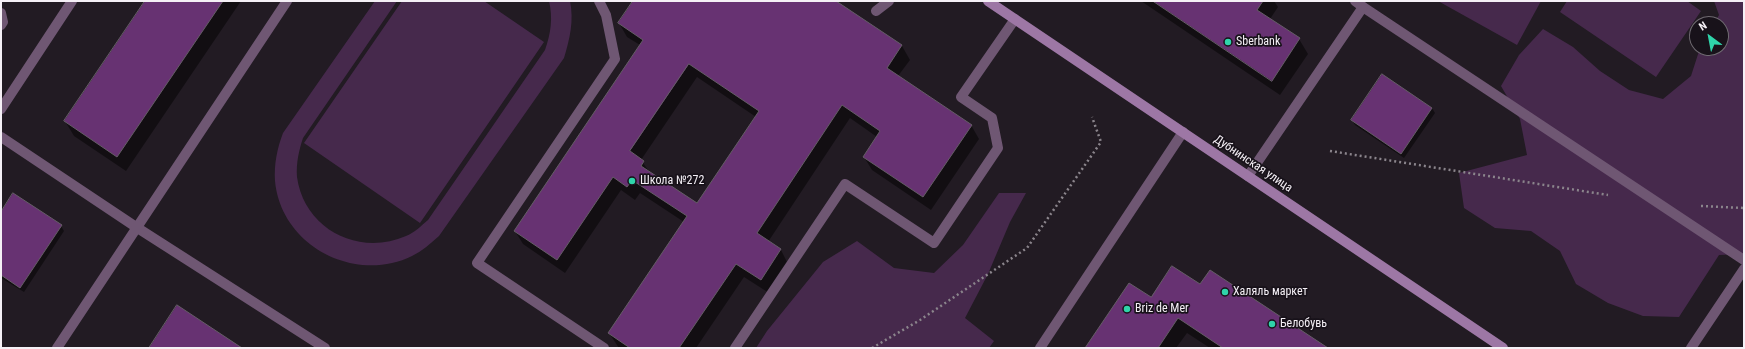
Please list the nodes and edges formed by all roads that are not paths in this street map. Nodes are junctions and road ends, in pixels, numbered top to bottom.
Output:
1 (72, 1) edge
2 (287, 1) edge
3 (599, 1) edge
4 (889, 1) edge
5 (988, 1) edge
6 (1359, 4) edge
7 (876, 11) dead end
8 (1, 13) edge
9 (1014, 19) junction
10 (1, 25) edge
11 (1, 109) edge
12 (1183, 132) junction
13 (1, 137) edge
14 (1248, 176) junction
15 (136, 227) junction
16 (1744, 260) edge
17 (1744, 269) edge
18 (58, 348) edge
19 (325, 348) edge
20 (604, 348) edge
21 (734, 348) edge
22 (1040, 348) edge
23 (1503, 348) edge
24 (1691, 348) edge

1 - 11 street
2 - 15 street
3 - 20 street
4 - 7 street
5 - 9 main road, Дубнинская улица
6 - 14 street
6 - 16 street
8 - 10 street
9 - 12 main road, Дубнинская улица
9 - 21 street
12 - 14 main road, Дубнинская улица
12 - 22 street
13 - 15 street
14 - 23 main road, Дубнинская улица
15 - 18 street
15 - 19 street
17 - 24 street

